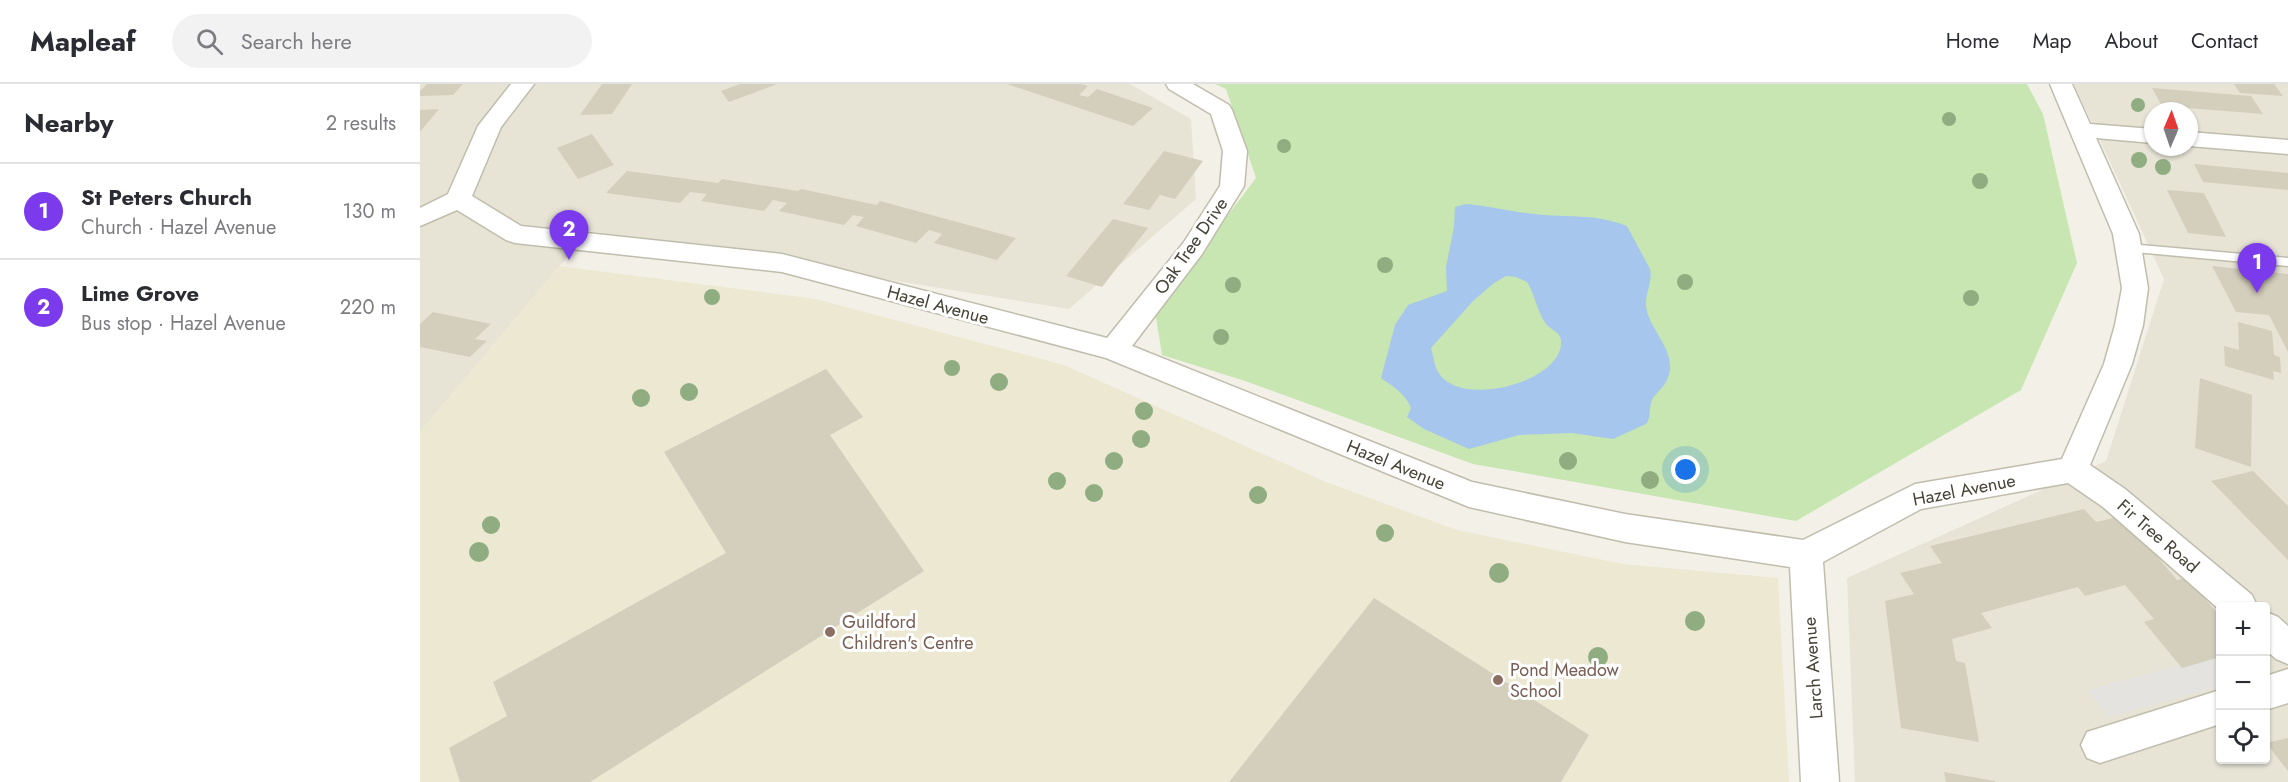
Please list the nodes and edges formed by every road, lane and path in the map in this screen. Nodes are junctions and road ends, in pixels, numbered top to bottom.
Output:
1 (523, 84) edge
2 (1177, 84) edge
3 (2061, 84) edge
4 (2082, 130) junction
5 (2144, 135) edge
6 (2198, 140) edge
7 (2288, 147) edge
8 (458, 199) junction
9 (420, 218) edge
10 (2129, 248) junction
11 (2288, 262) edge
12 (1113, 350) junction
13 (2073, 470) junction
14 (1806, 555) junction
15 (2235, 602) edge
16 (2270, 632) edge
17 (2288, 648) edge
18 (2288, 686) edge
19 (2270, 691) edge
20 (2216, 708) edge
21 (2100, 745) dead end
22 (1820, 782) edge

1 - 8 street
2 - 12 street, Oak Tree Drive
3 - 4 street
4 - 5 street
4 - 10 street
6 - 7 street
8 - 9 street
8 - 12 street, Hazel Avenue
10 - 11 lane
10 - 13 street
12 - 14 street, Hazel Avenue
13 - 14 street, Hazel Avenue
13 - 15 street, Fir Tree Road
14 - 22 street, Larch Avenue
16 - 17 street
18 - 19 street
20 - 21 street

